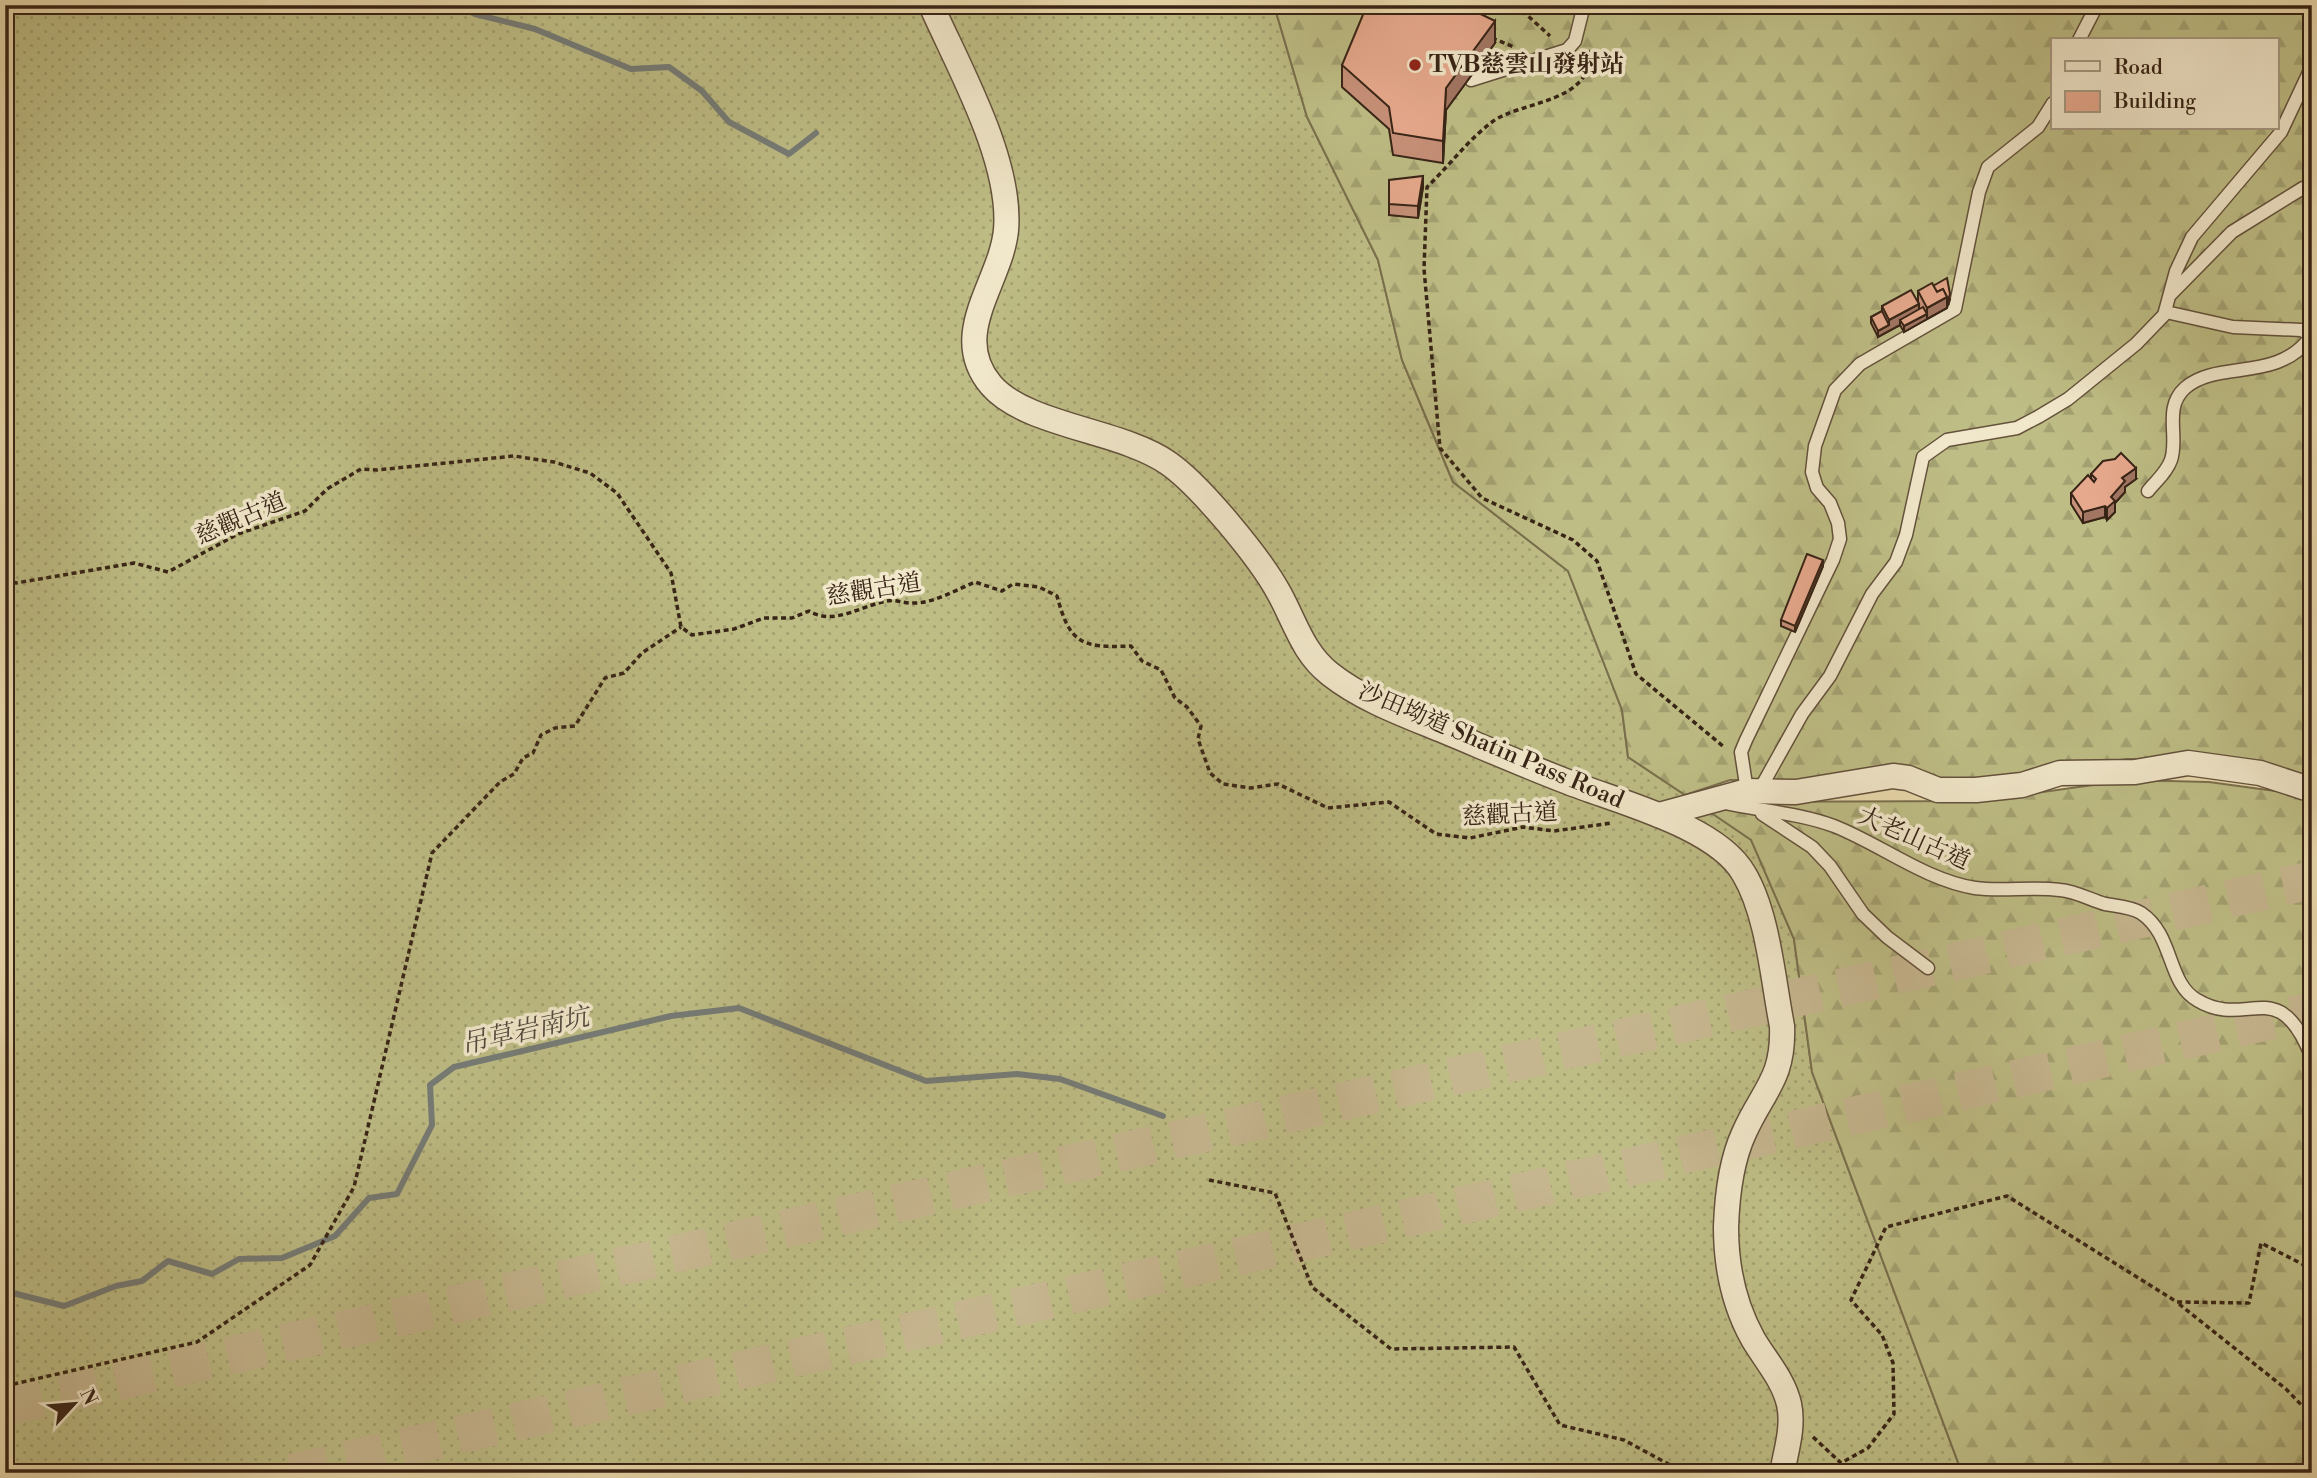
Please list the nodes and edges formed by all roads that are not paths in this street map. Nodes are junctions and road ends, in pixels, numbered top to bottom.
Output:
1 (931, 5) edge
2 (1584, 5) edge
3 (2097, 5) edge
4 (2080, 38) edge
5 (2312, 66) edge
6 (1471, 80) edge
7 (2051, 106) edge
8 (2303, 188) dead end
9 (2171, 295) junction
10 (2165, 312) junction
11 (2148, 491) dead end
12 (2312, 790) edge
13 (1752, 797) junction
14 (1659, 816) junction
15 (1928, 968) dead end
16 (2312, 1058) edge
17 (1782, 1473) edge

1 - 14 street, 沙田坳道 Shatin Pass Road
2 - 6 lane
3 - 4 lane
5 - 9 lane
7 - 13 lane
8 - 9 lane
9 - 10 lane
10 - 11 lane
10 - 13 lane
12 - 13 street
13 - 14 street
13 - 15 lane
13 - 16 lane, 大老山古道
14 - 17 street, 沙田坳道 Shatin Pass Road

